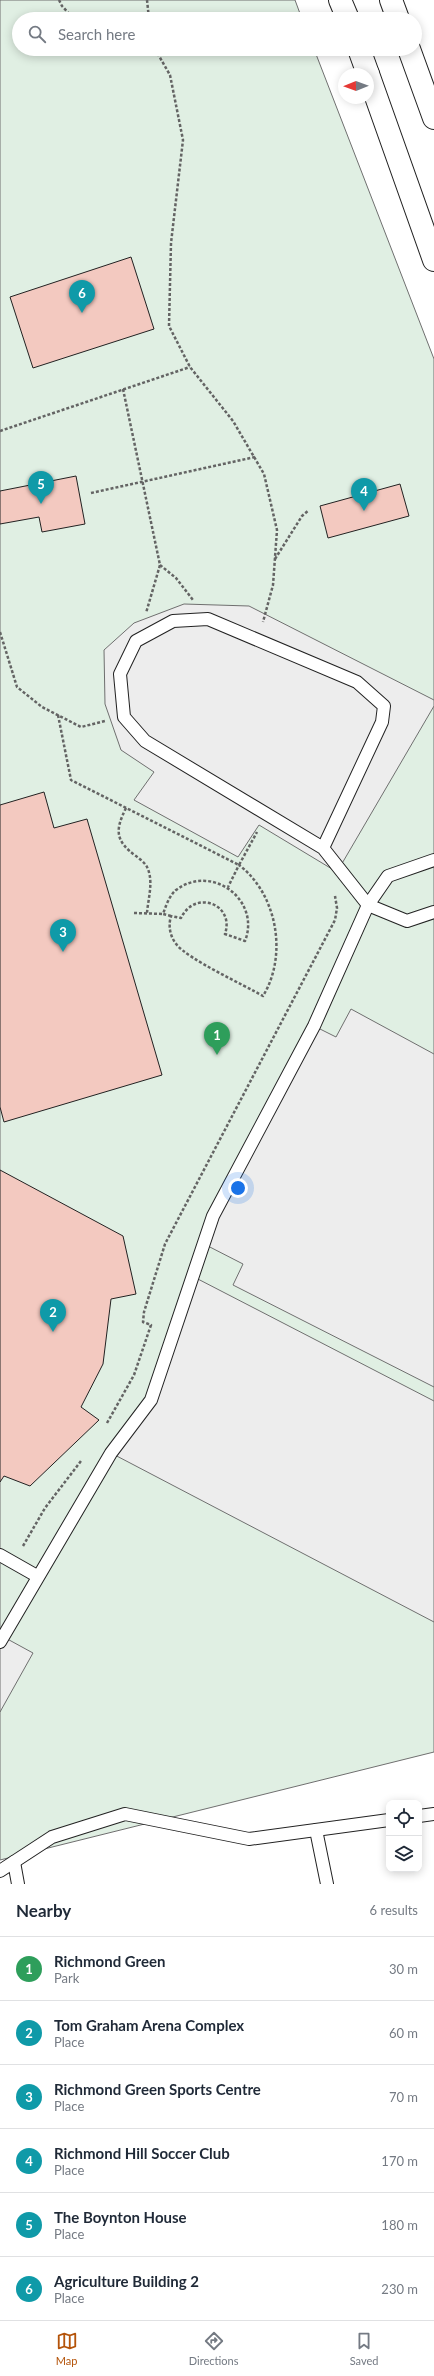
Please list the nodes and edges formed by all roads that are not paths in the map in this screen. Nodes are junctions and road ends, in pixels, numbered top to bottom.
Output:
1 (340, 0) edge
2 (391, 0) edge
3 (345, 12) edge
4 (395, 12) edge
5 (362, 56) edge
6 (412, 56) edge
7 (366, 68) edge
8 (374, 91) edge
9 (434, 118) edge
10 (434, 260) edge
11 (323, 848) junction
12 (434, 860) edge
13 (368, 905) junction
14 (434, 912) edge
15 (0, 1555) edge
16 (38, 1576) junction
17 (0, 1642) edge
18 (434, 1814) edge
19 (422, 1816) edge
20 (386, 1820) edge
21 (316, 1830) junction
22 (14, 1862) junction
23 (0, 1871) edge
24 (18, 1884) edge
25 (327, 1884) edge

1 - 3 main road
2 - 4 main road
5 - 7 main road
6 - 9 main road
8 - 10 main road
11 - 11 lane
11 - 13 lane
12 - 13 lane
13 - 14 lane
13 - 16 lane
15 - 16 lane
16 - 17 lane
18 - 19 lane
20 - 21 lane
21 - 22 lane
21 - 25 lane
22 - 23 lane
22 - 24 lane

